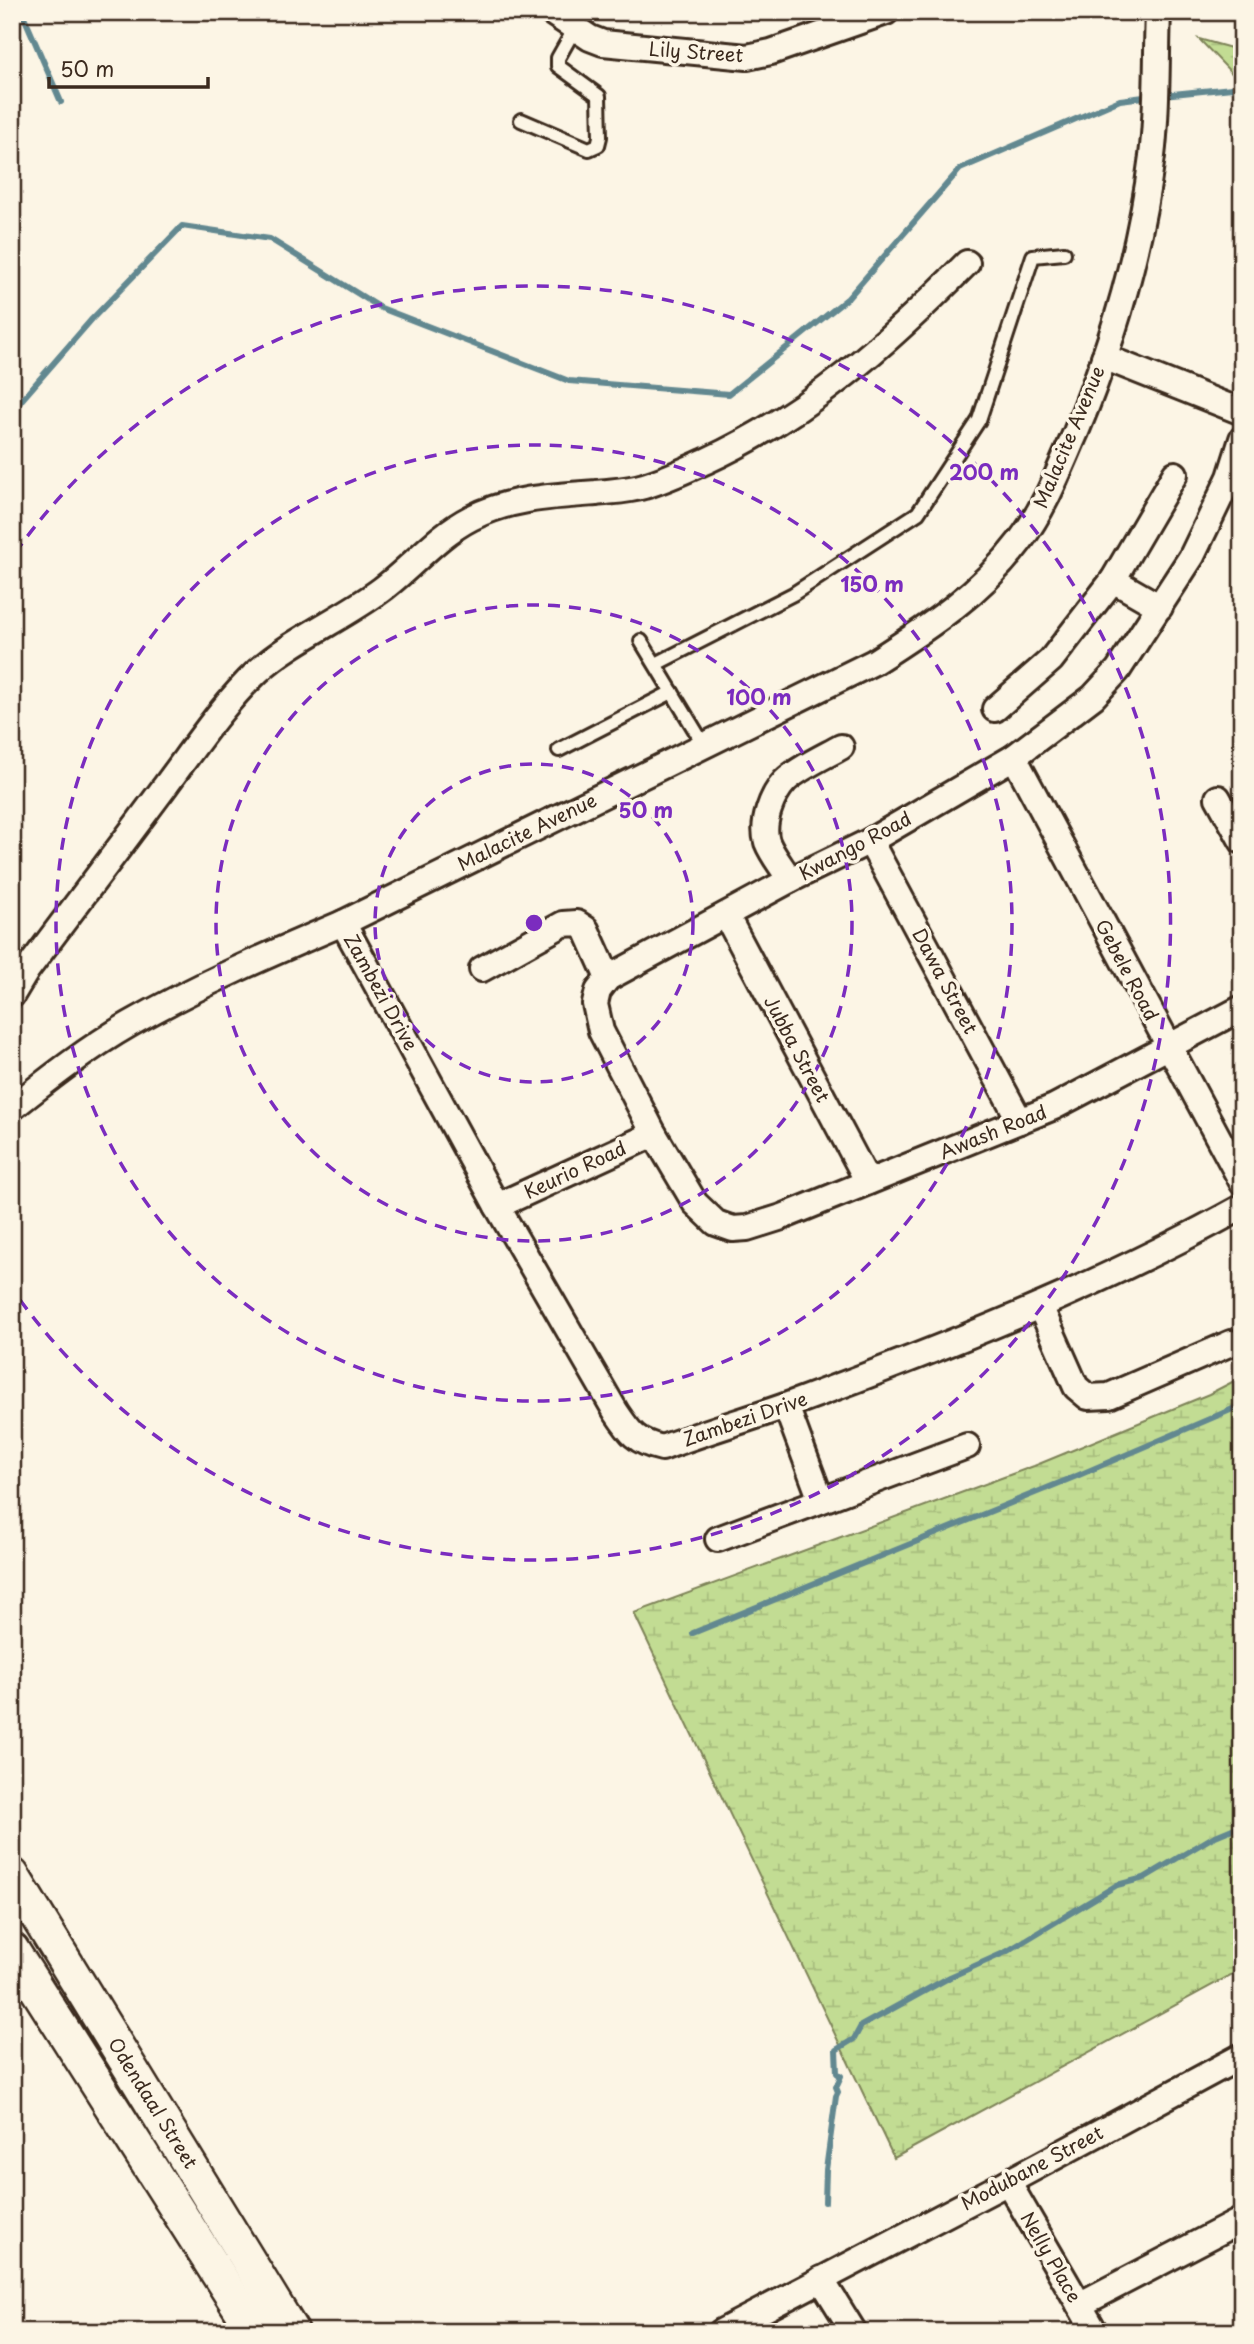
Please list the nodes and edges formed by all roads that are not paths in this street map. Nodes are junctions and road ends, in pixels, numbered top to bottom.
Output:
1 (551, 12) edge
2 (886, 12) edge
3 (1158, 12) edge
4 (575, 28) junction
5 (522, 120) dead end
6 (1064, 253) dead end
7 (967, 262) dead end
8 (1104, 357) junction
9 (1242, 412) edge
10 (1242, 439) edge
11 (1175, 474) dead end
12 (1113, 580) junction
13 (1160, 607) junction
14 (641, 641) dead end
15 (656, 664) junction
16 (672, 692) junction
17 (995, 709) dead end
18 (705, 745) junction
19 (841, 747) dead end
20 (559, 750) dead end
21 (1014, 757) junction
22 (1218, 798) dead end
23 (870, 841) junction
24 (1242, 841) edge
25 (790, 880) junction
26 (726, 915) junction
27 (343, 923) junction
28 (482, 969) dead end
29 (608, 978) junction
30 (12, 995) edge
31 (1242, 1008) edge
32 (1168, 1048) junction
33 (12, 1108) edge
34 (1020, 1121) junction
35 (654, 1134) junction
36 (868, 1182) junction
37 (1242, 1182) edge
38 (497, 1206) junction
39 (1242, 1207) edge
40 (1041, 1306) junction
41 (1231, 1343) dead end
42 (786, 1406) junction
43 (967, 1446) dead end
44 (821, 1500) junction
45 (718, 1539) dead end
46 (12, 1875) edge
47 (12, 1950) edge
48 (1242, 2056) edge
49 (1008, 2182) junction
50 (1242, 2220) edge
51 (821, 2279) junction
52 (1079, 2305) junction
53 (255, 2332) edge
54 (292, 2332) edge
55 (721, 2332) edge
56 (854, 2332) edge
57 (1095, 2332) edge

1 - 4 street, Lily Street
2 - 4 street, Lily Street
3 - 8 street, Malacite Avenue
4 - 5 lane
6 - 15 lane
7 - 30 street
8 - 9 street
8 - 18 street, Malacite Avenue
10 - 13 street, Kwango Road
11 - 12 street
12 - 13 street
12 - 17 street
13 - 21 street, Kwango Road
14 - 15 lane
15 - 16 lane
16 - 18 lane
16 - 20 lane
18 - 27 street, Malacite Avenue
19 - 25 street
21 - 23 street, Kwango Road
21 - 32 street, Gebele Road
22 - 24 street
23 - 25 street, Kwango Road
23 - 34 street, Dawa Street
25 - 26 street, Kwango Road
26 - 29 street, Kwango Road
26 - 36 street, Jubba Street
27 - 33 street, Malacite Avenue
27 - 38 street, Zambezi Drive
28 - 29 street
29 - 35 street
31 - 32 street, Awash Road
32 - 34 street, Awash Road
32 - 37 street, Gebele Road
34 - 36 street, Awash Road
35 - 36 street, Awash Road
35 - 38 street, Keurio Road
38 - 42 street, Zambezi Drive
39 - 40 street, Zambezi Drive
40 - 41 street
40 - 42 street, Zambezi Drive
42 - 44 street
43 - 44 street
44 - 45 street
46 - 54 street, Odendaal Street
47 - 53 street, Odendaal Street
48 - 49 street, Modubane Street
49 - 51 street, Modubane Street
49 - 52 street, Nelly Place
50 - 52 street
51 - 55 street, Modubane Street
51 - 56 street
52 - 57 street, Nelly Place

